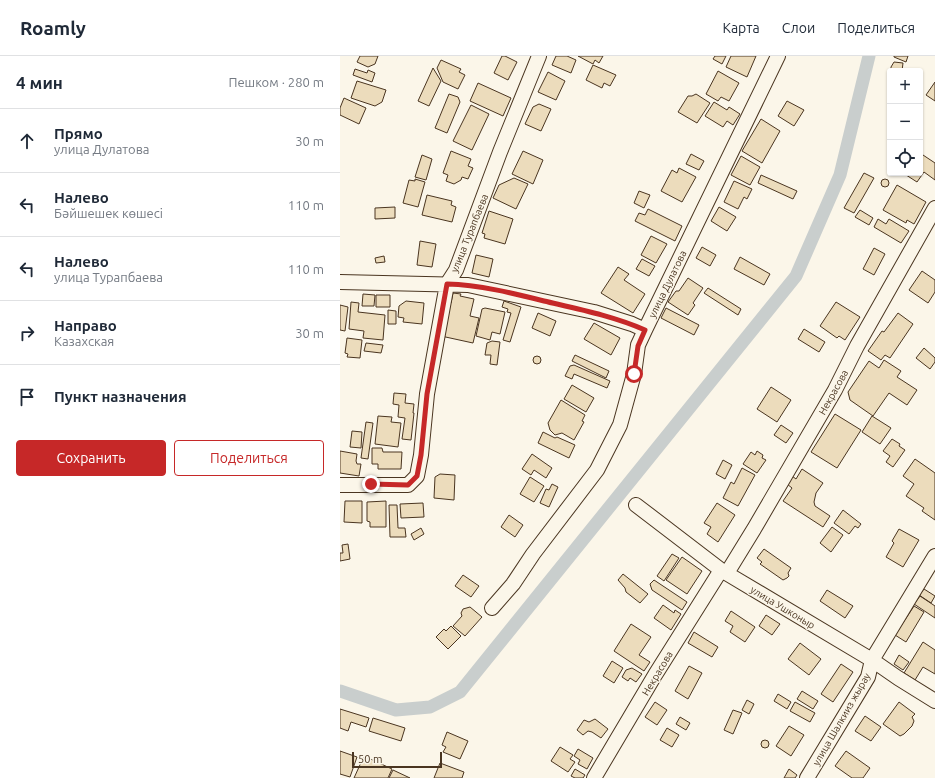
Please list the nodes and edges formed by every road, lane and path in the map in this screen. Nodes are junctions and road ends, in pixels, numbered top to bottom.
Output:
1 (539, 56) edge
2 (778, 56) edge
3 (935, 208) edge
4 (340, 282) edge
5 (447, 284) junction
6 (645, 330) junction
7 (340, 485) edge
8 (636, 505) dead end
9 (935, 556) edge
10 (724, 571) junction
11 (492, 608) dead end
12 (872, 660) junction
13 (935, 701) edge
14 (594, 778) edge
15 (807, 778) edge

1 - 5 street, улица Турапбаева
2 - 6 street, улица Дулатова
3 - 10 street, Некрасова
4 - 5 street
5 - 6 street
5 - 7 street, улица Турапбаева
6 - 11 street, улица Дулатова
8 - 10 street, улица Ушконыр
9 - 12 street, улица Шалкииз жырау
10 - 12 street, улица Ушконыр
10 - 14 street, Некрасова
12 - 13 street, улица Ушконыр
12 - 15 street, улица Шалкииз жырау

